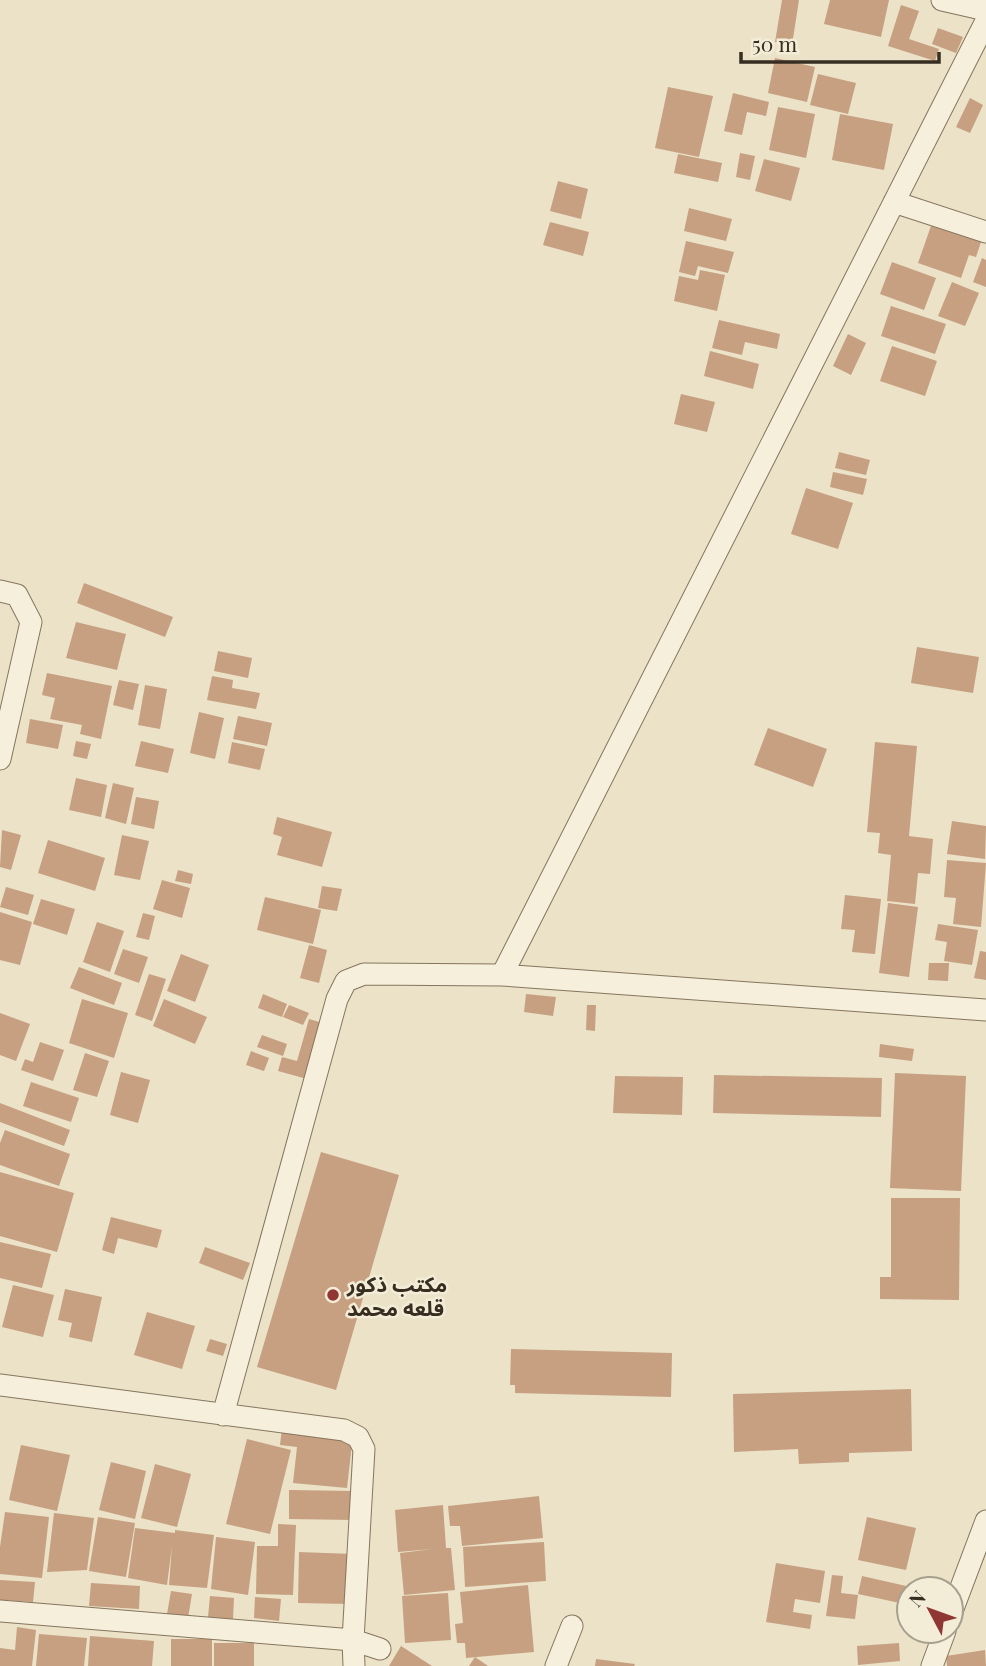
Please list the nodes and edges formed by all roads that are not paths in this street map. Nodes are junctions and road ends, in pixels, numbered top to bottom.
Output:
1 (942, 0) edge
2 (986, 10) edge
3 (986, 21) edge
4 (894, 202) junction
5 (986, 232) edge
6 (0, 591) edge
7 (0, 759) edge
8 (502, 975) junction
9 (986, 1010) edge
10 (0, 1385) edge
11 (223, 1415) junction
12 (986, 1521) edge
13 (965, 1577) edge
14 (0, 1611) edge
15 (572, 1626) dead end
16 (353, 1640) junction
17 (940, 1645) edge
18 (380, 1649) dead end
19 (354, 1666) edge
20 (556, 1666) edge
21 (932, 1666) edge

1 - 2 street
3 - 4 street
4 - 5 street
4 - 8 street
6 - 7 street
8 - 9 street
8 - 11 street
10 - 11 street
11 - 16 street
12 - 13 street
14 - 16 street
15 - 20 street
16 - 18 street
16 - 19 street
17 - 21 street

